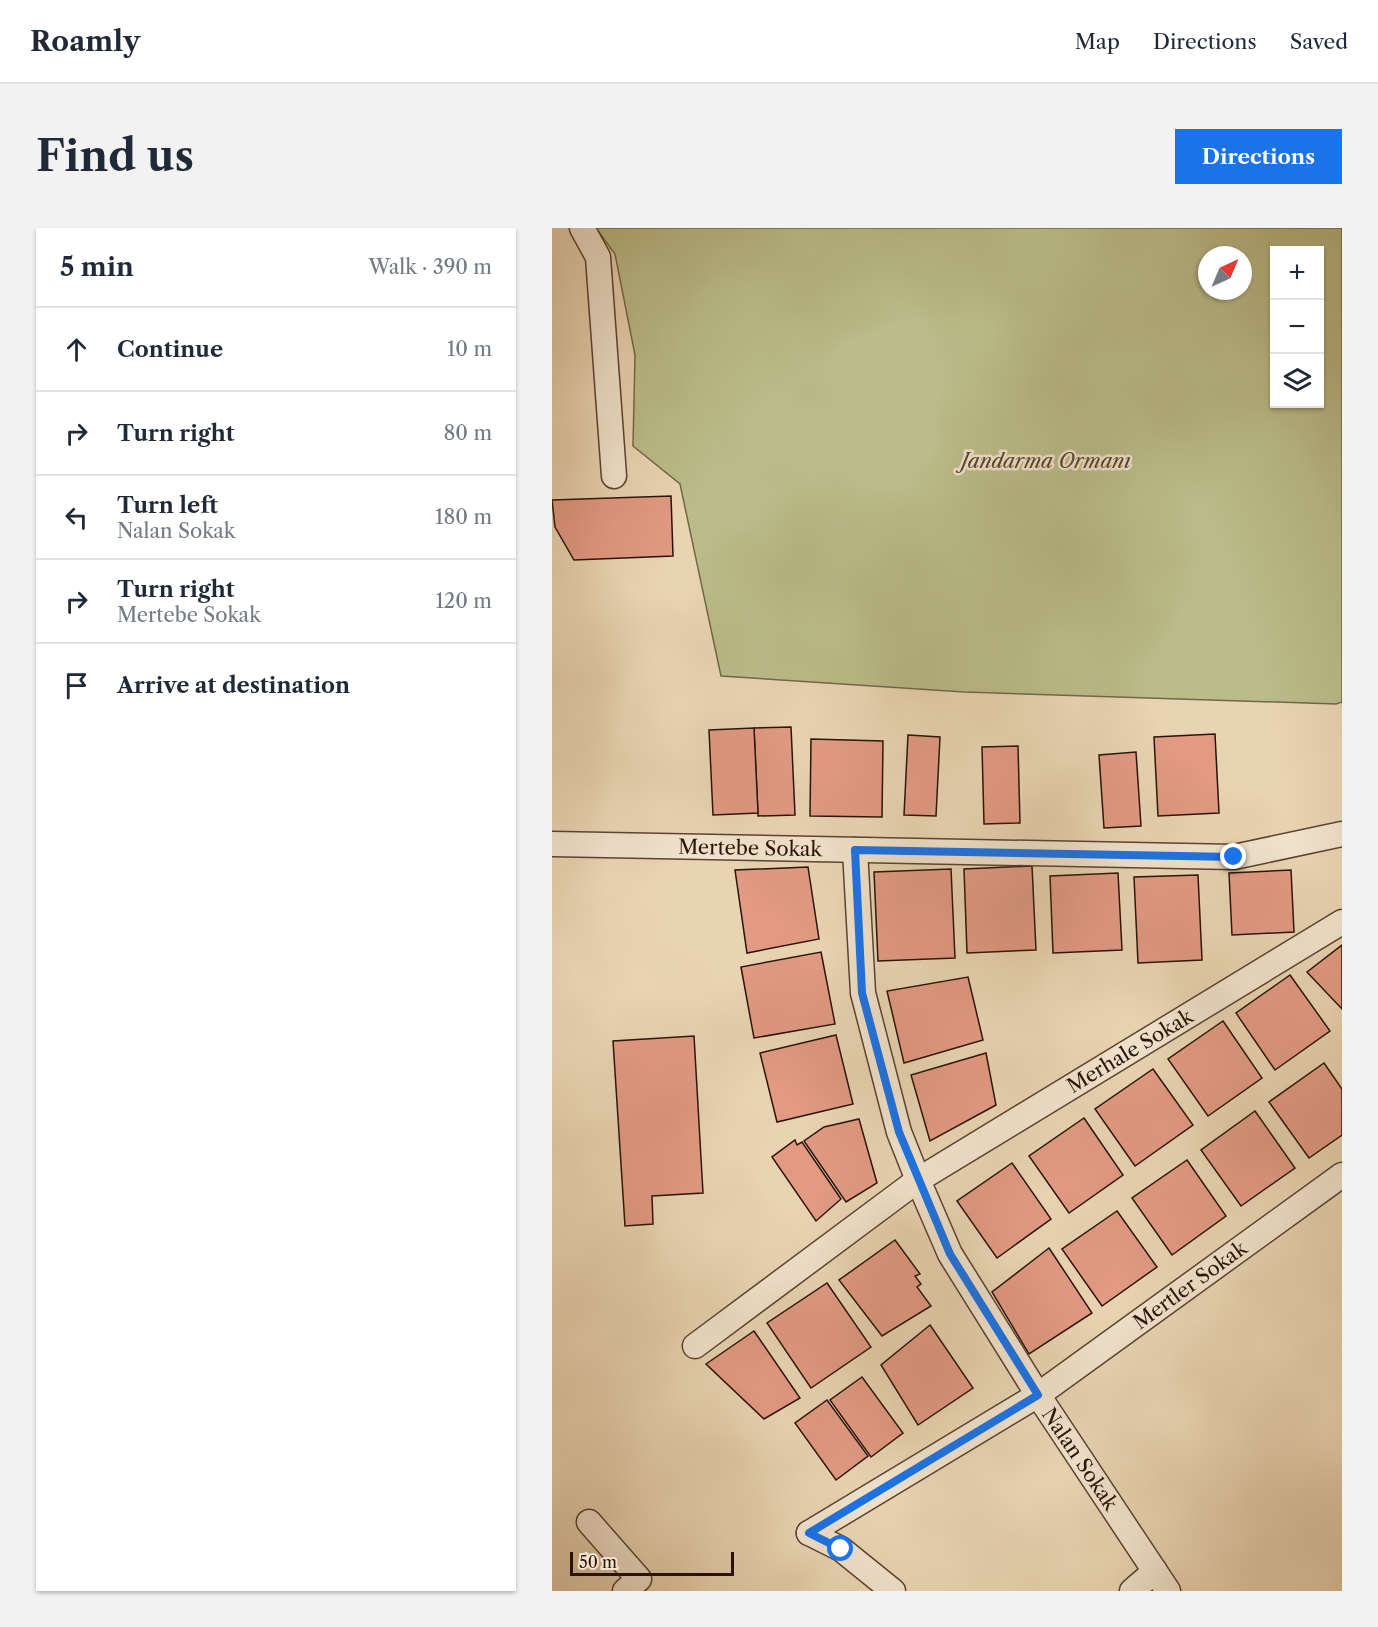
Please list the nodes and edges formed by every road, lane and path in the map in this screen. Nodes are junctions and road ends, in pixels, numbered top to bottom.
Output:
1 (582, 228) edge
2 (614, 476) dead end
3 (1342, 834) edge
4 (552, 844) edge
5 (855, 850) junction
6 (1342, 922) edge
7 (1342, 1175) edge
8 (918, 1180) junction
9 (695, 1346) dead end
10 (1038, 1395) junction
11 (589, 1522) dead end
12 (1162, 1581) edge
13 (625, 1591) edge
14 (893, 1591) edge
15 (1132, 1591) edge

1 - 2 street
3 - 5 street, Mertebe Sokak
4 - 5 street, Mertebe Sokak
5 - 8 street, Nalan Sokak
6 - 8 street, Merhale Sokak
7 - 10 street, Mertler Sokak
8 - 9 street, Merhale Sokak
8 - 10 street, Nalan Sokak
10 - 12 street, Nalan Sokak
10 - 14 street, Mertler Sokak
11 - 13 street
12 - 15 street

